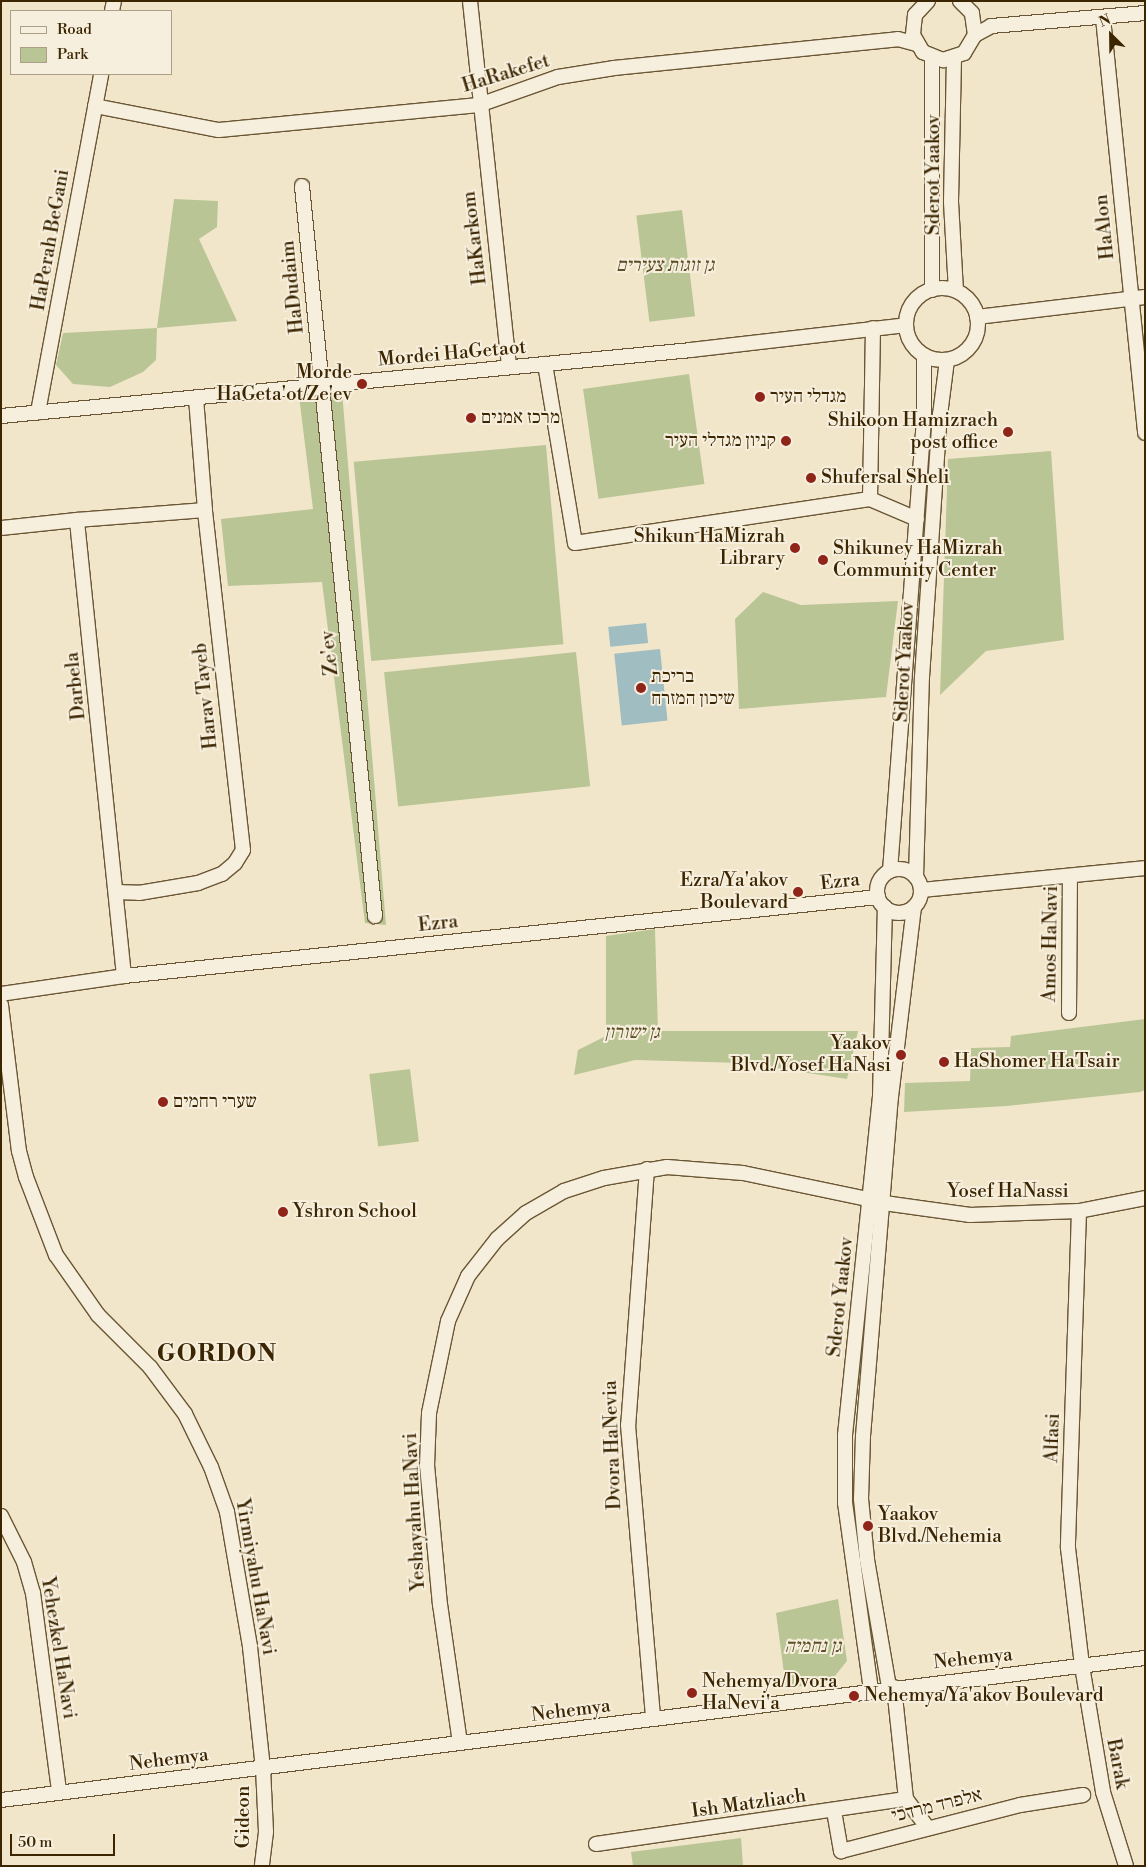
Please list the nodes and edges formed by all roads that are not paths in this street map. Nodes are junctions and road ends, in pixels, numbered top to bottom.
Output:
1 (470, 1) edge
2 (928, 1) edge
3 (960, 1) edge
4 (1145, 13) edge
5 (1103, 18) junction
6 (974, 19) junction
7 (913, 25) junction
8 (991, 26) junction
9 (975, 35) junction
10 (898, 38) junction
11 (917, 44) junction
12 (932, 57) junction
13 (954, 58) junction
14 (101, 75) edge
15 (479, 105) junction
16 (95, 106) junction
17 (302, 186) dead end
18 (932, 290) junction
19 (956, 291) junction
20 (1138, 298) edge
21 (977, 317) junction
22 (906, 325) junction
23 (873, 328) junction
24 (924, 356) junction
25 (947, 360) junction
26 (546, 364) junction
27 (509, 367) junction
28 (321, 385) junction
29 (196, 398) junction
30 (38, 412) junction
31 (1, 416) edge
32 (1145, 433) edge
33 (870, 499) junction
34 (205, 510) junction
35 (917, 519) junction
36 (77, 520) junction
37 (1, 528) edge
38 (1145, 868) edge
39 (890, 871) junction
40 (916, 876) junction
41 (1070, 876) junction
42 (921, 890) junction
43 (116, 892) junction
44 (882, 902) junction
45 (914, 907) junction
46 (376, 916) dead end
47 (124, 976) junction
48 (1, 994) edge
49 (1, 1005) edge
50 (1068, 1013) dead end
51 (647, 1169) junction
52 (1145, 1198) edge
53 (876, 1201) junction
54 (1079, 1211) junction
55 (1, 1516) edge
56 (1145, 1658) edge
57 (1082, 1666) junction
58 (892, 1687) junction
59 (871, 1690) junction
60 (654, 1719) junction
61 (460, 1743) junction
62 (263, 1768) junction
63 (59, 1791) junction
64 (1083, 1795) dead end
65 (906, 1799) junction
66 (1, 1800) edge
67 (834, 1811) junction
68 (927, 1827) junction
69 (596, 1844) dead end
70 (262, 1866) edge
71 (1126, 1866) edge

1 - 15 street, HaKarkom
2 - 7 street
3 - 6 street
4 - 5 street
5 - 8 street
5 - 20 street, HaAlon
6 - 8 street
6 - 9 street
7 - 10 street
7 - 11 street
8 - 9 street
9 - 13 street
10 - 11 street, HaRakefet
10 - 15 street, HaRakefet
11 - 12 street
12 - 13 street
12 - 18 street, Sderot Yaakov
13 - 19 street, Sderot Yaakov
14 - 16 street, HaPerah BeGani
15 - 16 street, HaRakefet
15 - 27 street, HaKarkom
16 - 30 street, HaPerah BeGani
17 - 28 street, HaDudaim
18 - 19 street
18 - 22 street
19 - 21 street
20 - 21 street
20 - 32 street, HaAlon
21 - 25 street
22 - 23 street, Mordei HaGetaot
22 - 24 street
23 - 26 street, Mordei HaGetaot
23 - 33 street
24 - 25 street
24 - 35 street, Sderot Yaakov
25 - 40 street, Sderot Yaakov
26 - 27 street, Mordei HaGetaot
26 - 33 street
27 - 28 street, Mordei HaGetaot
28 - 29 street, Mordei HaGetaot
28 - 46 street, Ze'ev
29 - 30 street, Mordei HaGetaot
29 - 34 street, Harav Tayeb
30 - 31 street, Mordei HaGetaot
33 - 35 street
34 - 36 street
34 - 43 street, Harav Tayeb
35 - 39 street, Sderot Yaakov
36 - 37 street
36 - 43 street, Darbela
38 - 41 street
39 - 40 street
39 - 44 street
40 - 42 street
41 - 42 street
41 - 50 street, Amos HaNavi
42 - 45 street
43 - 47 street, Darbela
44 - 45 street
44 - 47 street, Ezra
44 - 53 street, Sderot Yaakov
45 - 53 street, Sderot Yaakov
47 - 48 street, Ezra
49 - 62 street, Yirmiyahu HaNavi
51 - 53 street, Yeshayahu HaNavi
51 - 60 street, Dvora HaNevia
51 - 61 street, Yeshayahu HaNavi
52 - 54 street, Yosef HaNassi
53 - 54 street, Yosef HaNassi
53 - 58 street, Sderot Yaakov
53 - 59 street, Sderot Yaakov
54 - 57 street, Alfasi
55 - 63 street, Yehezkel HaNavi
56 - 57 street, Nehemya
57 - 58 street, Nehemya
57 - 71 street, Barak
58 - 59 street, Nehemya
58 - 65 street, Sderot Yaakov
59 - 60 street, Nehemya
60 - 61 street, Nehemya
61 - 62 street, Nehemya
62 - 63 street, Nehemya
62 - 70 street, Gideon
63 - 66 street, Nehemya
64 - 68 street, אלפרד מרדכי
65 - 67 street, Ish Matzliach
65 - 68 street
67 - 68 street, אלפרד מרדכי
67 - 69 street, Ish Matzliach

